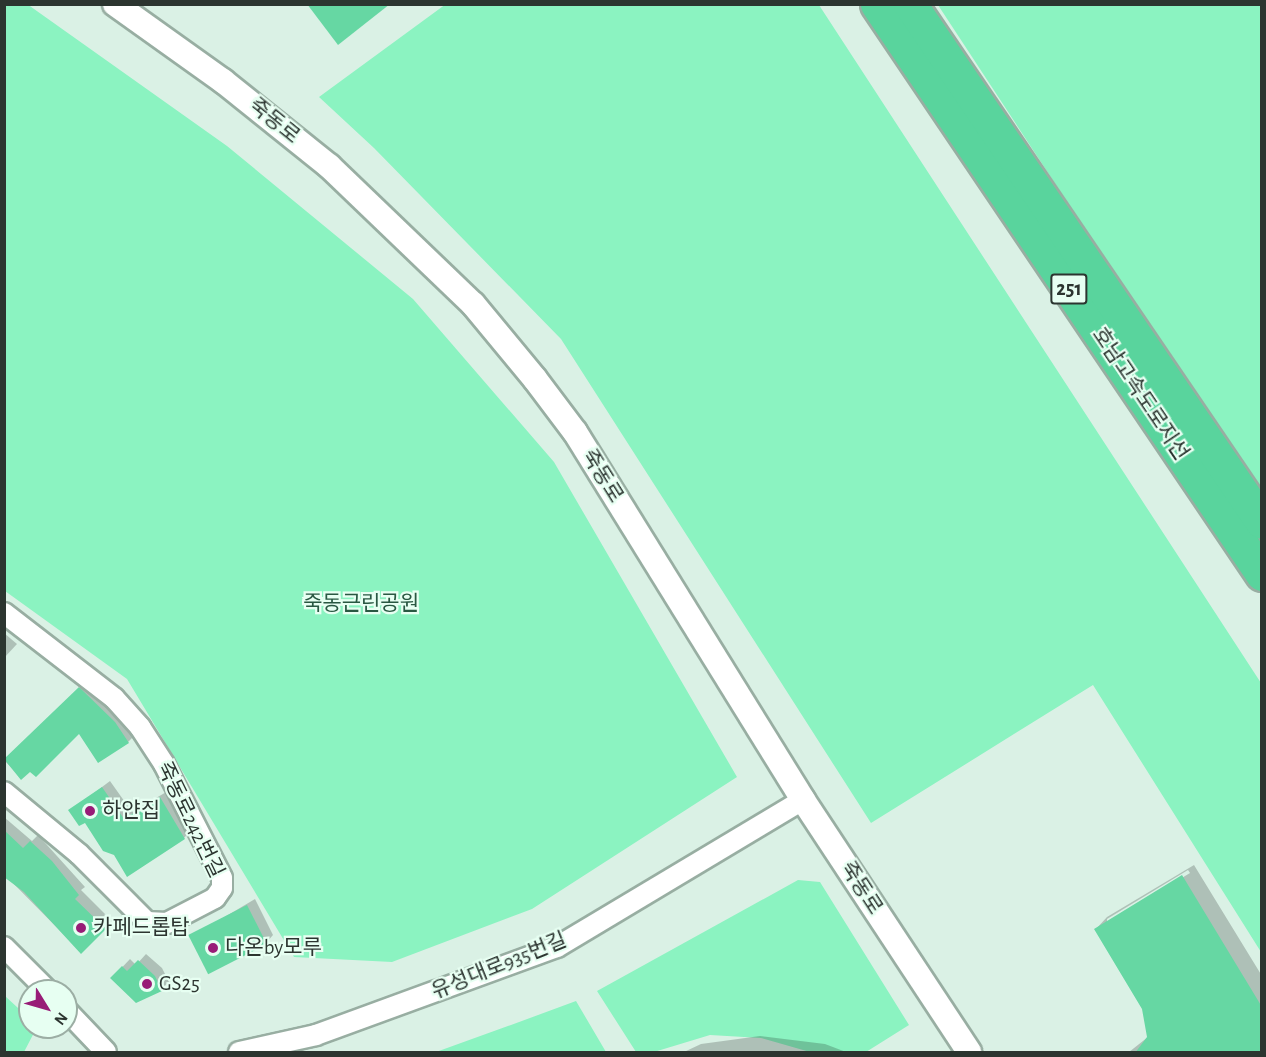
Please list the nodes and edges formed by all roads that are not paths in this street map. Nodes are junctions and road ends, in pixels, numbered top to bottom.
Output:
1 (115, 4) edge
2 (877, 4) edge
3 (910, 4) edge
4 (1262, 522) edge
5 (1262, 574) edge
6 (4, 613) edge
7 (4, 792) edge
8 (803, 800) junction
9 (4, 947) edge
10 (36, 979) edge
11 (78, 1023) edge
12 (106, 1053) edge
13 (239, 1053) edge
14 (969, 1053) edge

1 - 8 street, 죽동로
2 - 5 highway, 호남고속도로지선 / 251
3 - 4 highway, 호남고속도로지선 / 251
6 - 7 street, 죽동로242번길
8 - 13 street, 유성대로935번길
8 - 14 street, 죽동로
9 - 10 street
11 - 12 street

